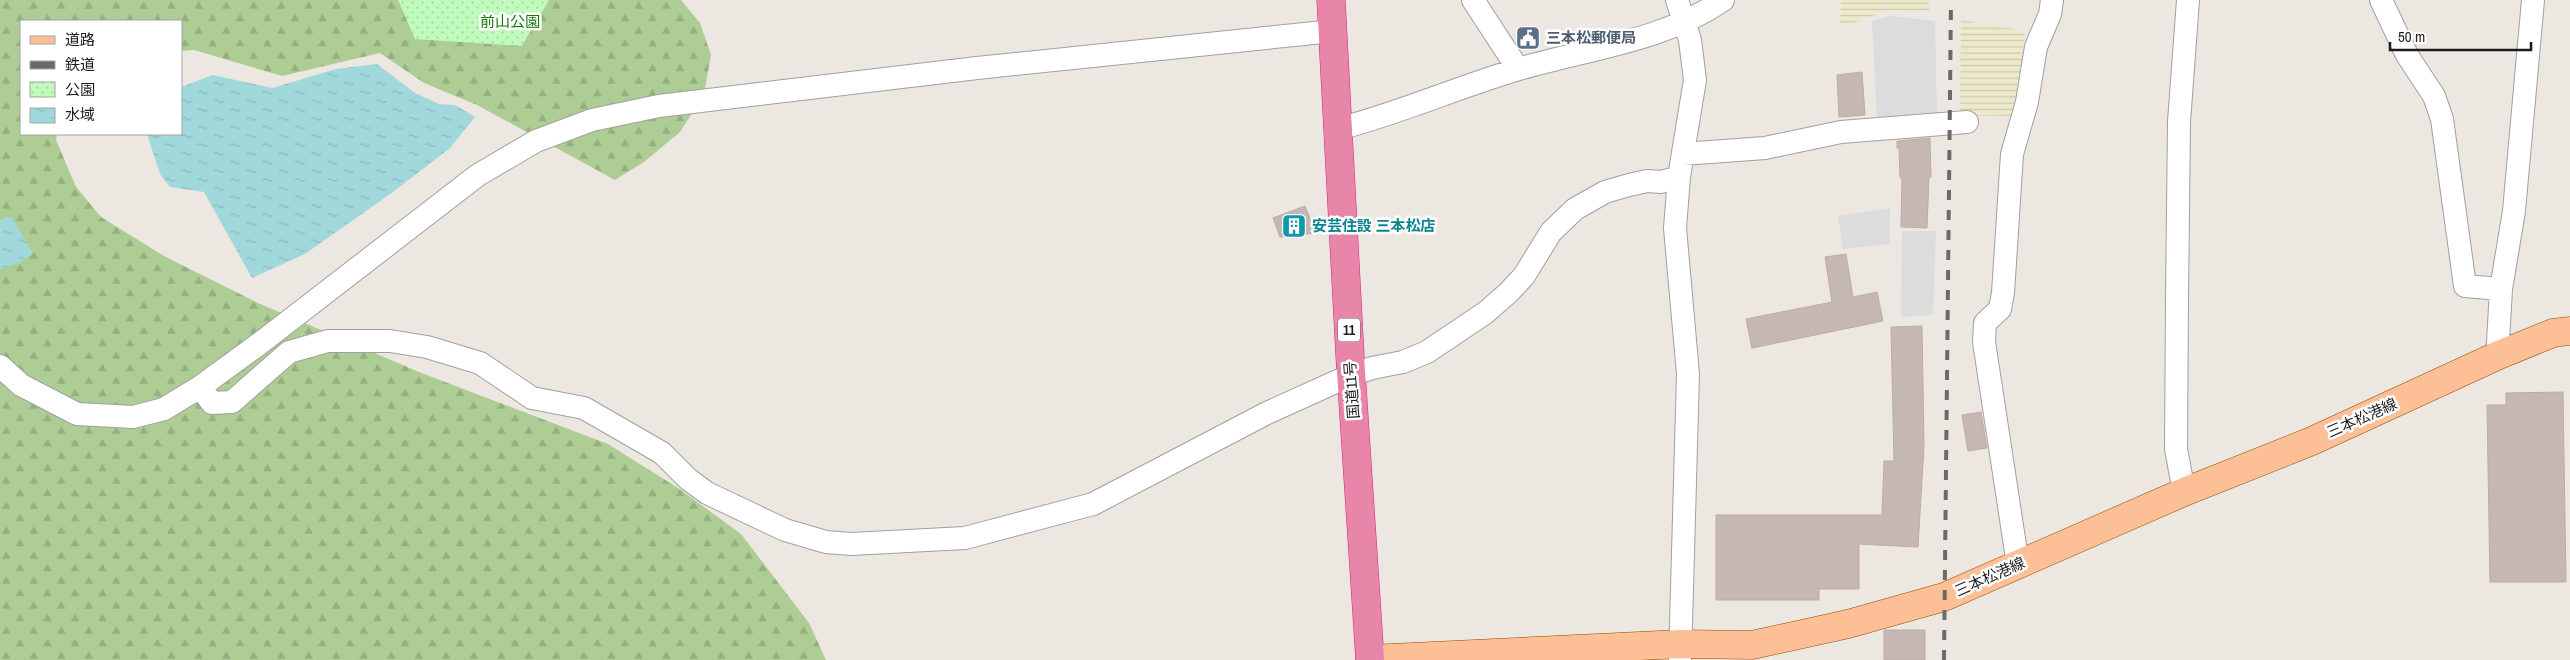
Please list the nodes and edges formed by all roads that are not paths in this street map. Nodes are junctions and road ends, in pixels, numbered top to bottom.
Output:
1 (1331, 0) edge
2 (1473, 0) edge
3 (1677, 0) edge
4 (1722, 0) edge
5 (2052, 0) edge
6 (2188, 0) edge
7 (2381, 0) edge
8 (2533, 0) edge
9 (1685, 21) junction
10 (1333, 31) junction
11 (1518, 69) junction
12 (1967, 122) dead end
13 (1338, 129) junction
14 (1683, 154) junction
15 (1678, 177) junction
16 (2501, 290) junction
17 (2570, 331) edge
18 (2499, 355) junction
19 (0, 366) edge
20 (1351, 375) junction
21 (200, 387) junction
22 (2184, 492) junction
23 (2018, 565) junction
24 (1681, 652) edge
25 (1370, 660) edge

1 - 10 highway, 国道11号 / 11
2 - 11 street
3 - 9 street
4 - 9 street
5 - 23 street
6 - 22 street
7 - 16 street
8 - 16 street
9 - 11 street
9 - 14 street
10 - 13 highway, 国道11号 / 11
10 - 21 street
11 - 13 street
12 - 14 street
13 - 20 highway, 国道11号 / 11
14 - 15 street
15 - 20 street
15 - 24 street
16 - 18 street
17 - 18 main road, 三本松港線
18 - 22 main road, 三本松港線
19 - 21 street
20 - 21 street
20 - 25 highway, 国道11号 / 11
22 - 23 main road, 三本松港線
23 - 24 main road, 三本松港線
24 - 25 main road, 三本松港線

